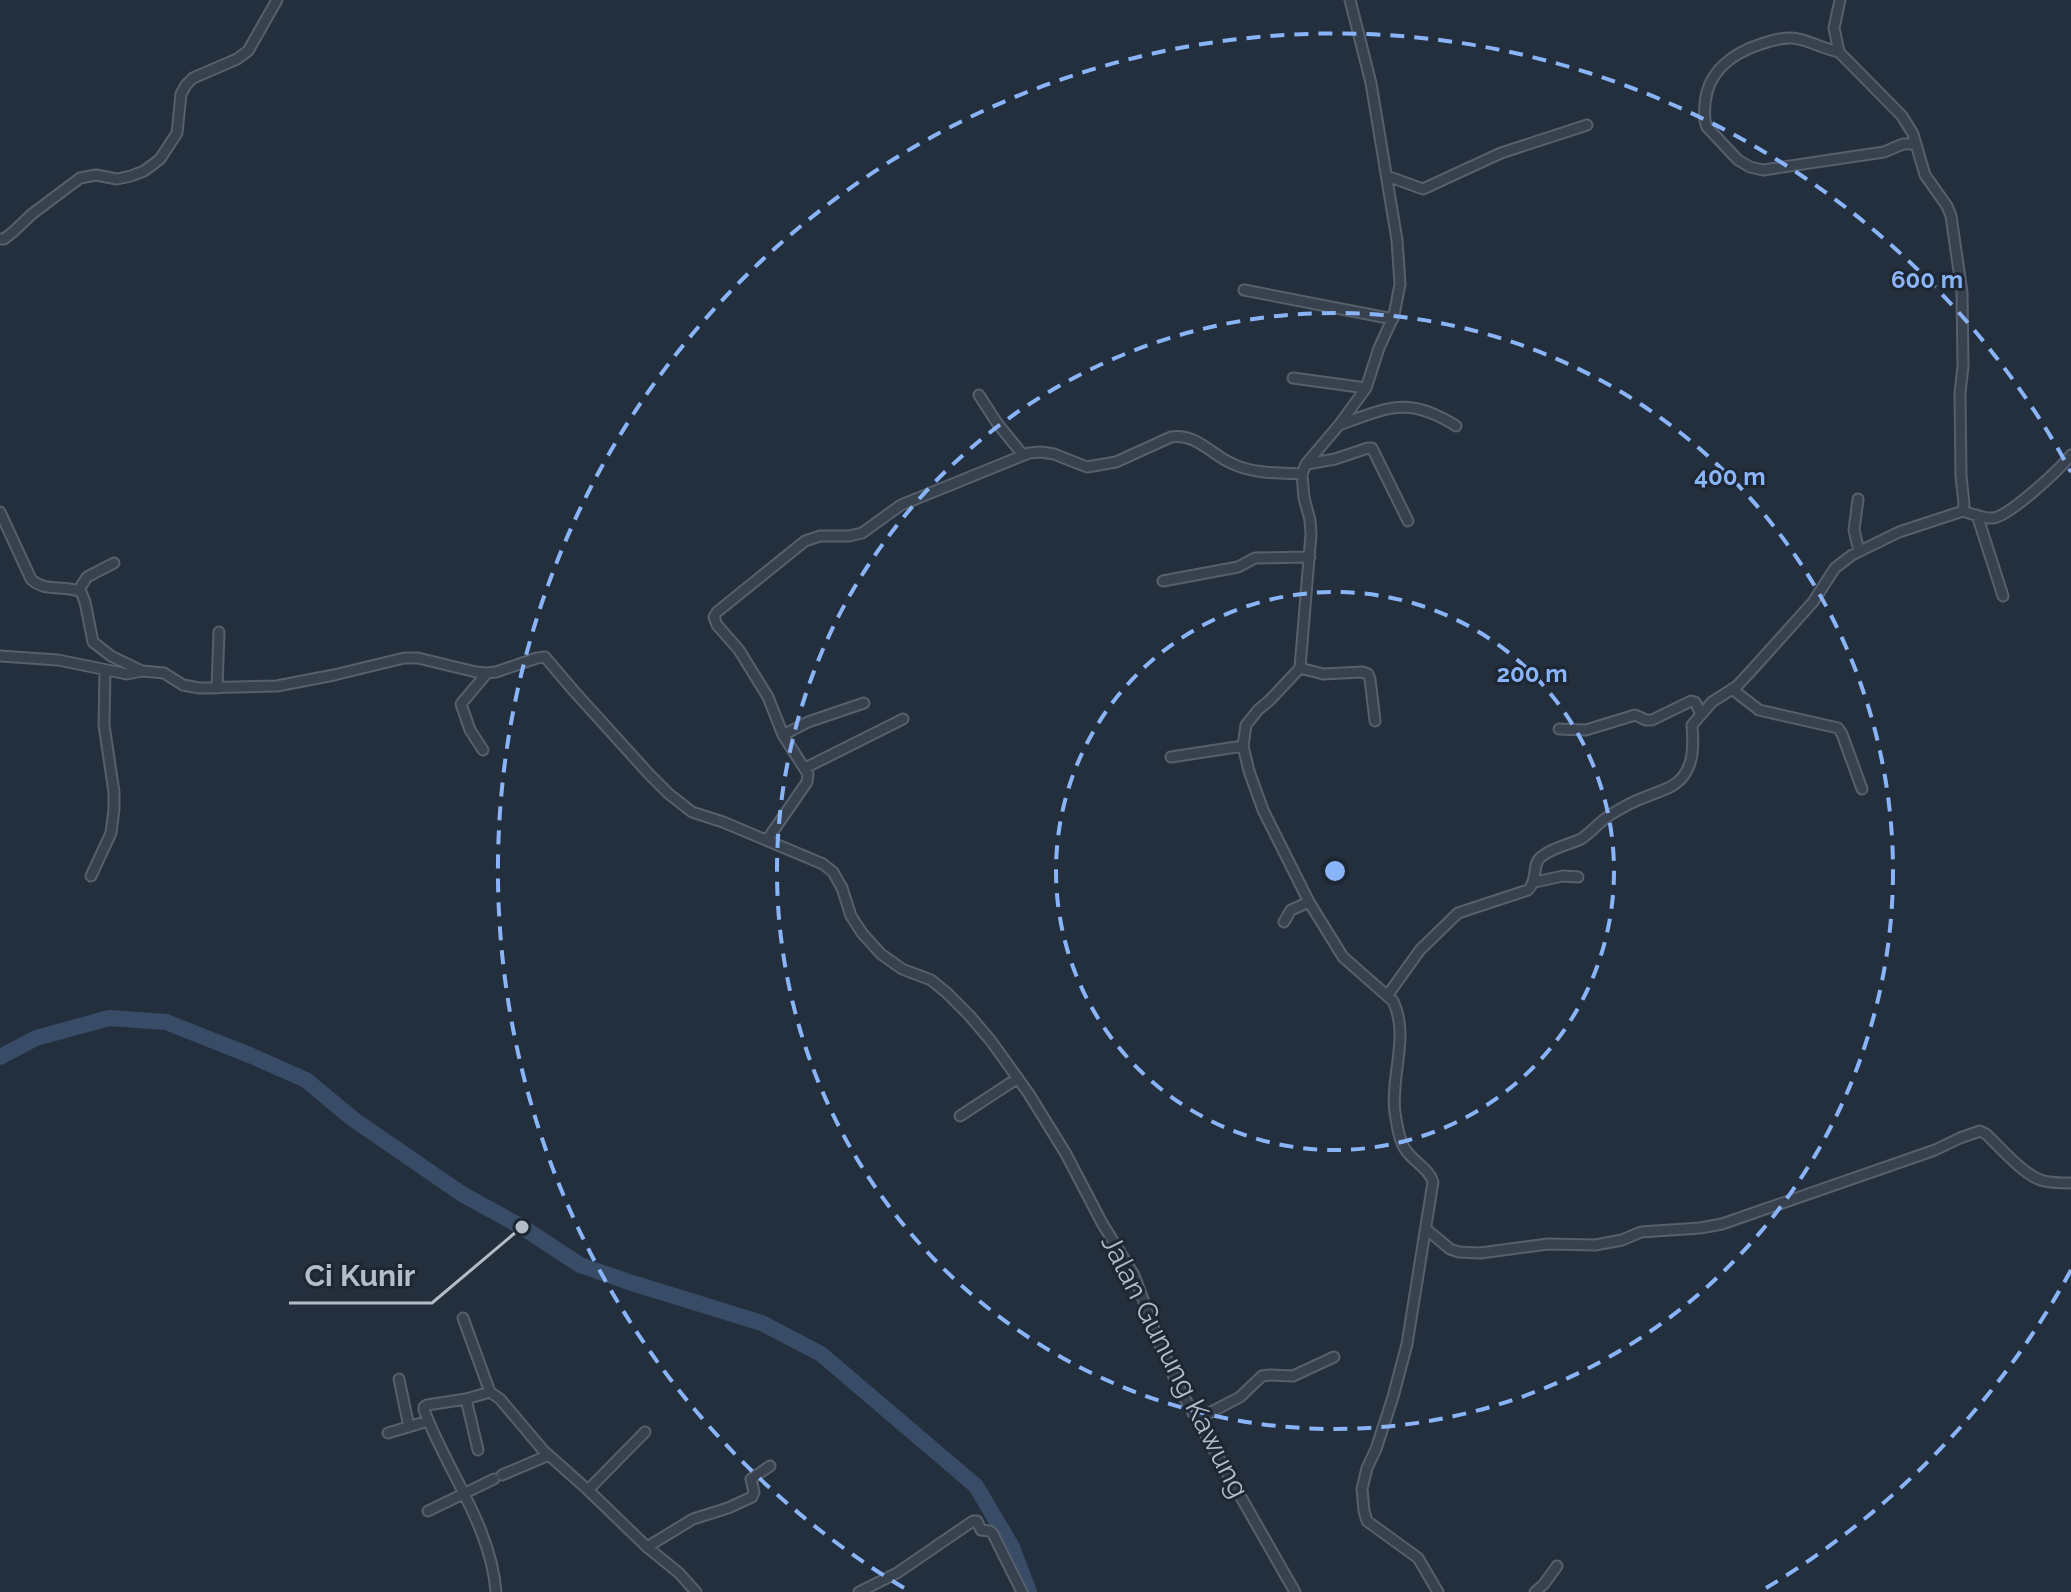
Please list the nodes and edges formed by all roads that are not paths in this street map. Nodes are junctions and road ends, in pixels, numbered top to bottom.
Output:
1 (277, 0) edge
2 (1350, 0) edge
3 (1840, 0) edge
4 (1839, 52) junction
5 (1587, 125) dead end
6 (1915, 144) junction
7 (1387, 176) junction
8 (0, 239) edge
9 (1244, 290) dead end
10 (1393, 319) junction
11 (1293, 378) dead end
12 (1366, 388) junction
13 (979, 395) dead end
14 (1339, 425) junction
15 (1456, 426) dead end
16 (1023, 455) junction
17 (2071, 455) edge
18 (1304, 469) junction
19 (1858, 499) dead end
20 (1963, 511) junction
21 (0, 512) edge
22 (1977, 515) junction
23 (1408, 521) dead end
24 (1859, 551) junction
25 (1310, 557) junction
26 (114, 563) dead end
27 (1163, 581) dead end
28 (78, 591) junction
29 (2003, 596) dead end
30 (219, 632) dead end
31 (0, 656) edge
32 (1300, 668) junction
33 (105, 670) junction
34 (142, 671) junction
35 (487, 673) junction
36 (217, 688) junction
37 (1732, 689) junction
38 (864, 703) dead end
39 (1701, 714) junction
40 (903, 719) dead end
41 (1375, 721) dead end
42 (1559, 729) dead end
43 (783, 735) junction
44 (1243, 746) junction
45 (483, 750) dead end
46 (1171, 757) dead end
47 (805, 768) junction
48 (1862, 789) dead end
49 (767, 840) junction
50 (91, 876) dead end
51 (1578, 877) dead end
52 (1535, 882) junction
53 (1309, 902) junction
54 (1284, 922) dead end
55 (1387, 996) junction
56 (1018, 1078) junction
57 (960, 1116) dead end
58 (2071, 1183) edge
59 (1426, 1229) junction
60 (463, 1318) dead end
61 (1334, 1357) dead end
62 (399, 1379) dead end
63 (490, 1392) junction
64 (466, 1399) junction
65 (1196, 1420) junction
66 (428, 1421) junction
67 (409, 1427) junction
68 (645, 1432) dead end
69 (388, 1433) dead end
70 (478, 1450) dead end
71 (549, 1455) junction
72 (770, 1466) dead end
73 (588, 1490) junction
74 (463, 1493) junction
75 (428, 1511) dead end
76 (647, 1547) junction
77 (1557, 1566) dead end
78 (496, 1592) edge
79 (696, 1592) edge
80 (859, 1592) edge
81 (1022, 1592) edge
82 (1295, 1592) edge
83 (1438, 1592) edge
84 (1535, 1592) edge

1 - 8 street
2 - 7 street
3 - 4 street
4 - 6 street
4 - 6 street
5 - 7 street
6 - 20 street
7 - 10 street
9 - 10 street
10 - 12 street
11 - 12 street
12 - 14 street
13 - 16 street
14 - 15 street
14 - 18 street
16 - 18 street
16 - 43 street
17 - 22 street
18 - 23 street
18 - 25 street
19 - 24 street
20 - 22 street
20 - 24 street
21 - 28 street
22 - 29 street
24 - 37 street
25 - 27 street
25 - 32 street
26 - 28 street
28 - 34 street
30 - 36 street
31 - 33 street
32 - 41 street
32 - 44 street
33 - 34 street
33 - 50 street
34 - 36 street
35 - 36 street
35 - 45 street
35 - 49 street, Jalan Gunung Kawung
37 - 39 street
37 - 48 street
38 - 43 street
39 - 42 street
39 - 52 street
40 - 47 street
43 - 47 street
44 - 46 street
44 - 53 street
47 - 49 street
49 - 56 street, Jalan Gunung Kawung
51 - 52 street
52 - 55 street
53 - 54 street
53 - 55 street
55 - 59 street
56 - 57 street
56 - 65 street, Jalan Gunung Kawung
58 - 59 street
59 - 83 street
60 - 63 street
61 - 65 street
62 - 67 street
63 - 64 street
63 - 71 street
64 - 66 street
64 - 70 street
65 - 82 street, Jalan Gunung Kawung
66 - 67 street
66 - 74 street
67 - 69 street
68 - 73 street
71 - 73 street
71 - 74 street
72 - 76 street
73 - 76 street
74 - 75 street
74 - 78 street
76 - 79 street
77 - 84 street
80 - 81 street

